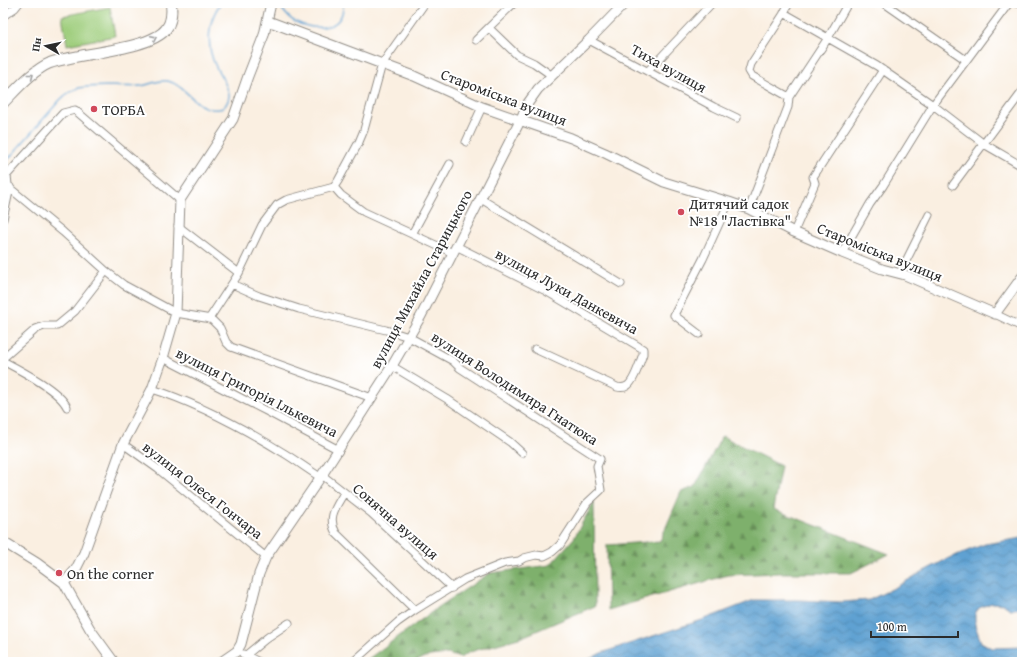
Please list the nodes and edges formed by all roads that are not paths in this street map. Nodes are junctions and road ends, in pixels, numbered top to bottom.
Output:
1 (19, 3) edge
2 (171, 3) edge
3 (424, 3) edge
4 (514, 3) edge
5 (625, 3) edge
6 (712, 3) edge
7 (788, 3) edge
8 (848, 3) edge
9 (884, 3) edge
10 (1017, 3) edge
11 (1008, 4) edge
12 (1022, 4) edge
13 (271, 5) edge
14 (784, 13) junction
15 (3, 16) edge
16 (268, 21) junction
17 (489, 28) junction
18 (828, 38) junction
19 (476, 40) dead end
20 (589, 40) junction
21 (966, 60) junction
22 (382, 64) junction
23 (883, 70) junction
24 (648, 71) junction
25 (551, 75) junction
26 (1022, 92) edge
27 (789, 97) junction
28 (3, 102) edge
29 (933, 105) junction
30 (482, 107) junction
31 (737, 118) dead end
32 (520, 121) junction
33 (466, 142) dead end
34 (984, 144) junction
35 (450, 164) dead end
36 (1022, 166) edge
37 (954, 185) dead end
38 (10, 187) junction
39 (334, 187) junction
40 (480, 199) junction
41 (180, 200) junction
42 (729, 202) junction
43 (749, 209) junction
44 (929, 215) dead end
45 (3, 219) edge
46 (178, 226) junction
47 (794, 232) junction
48 (412, 234) junction
49 (455, 250) junction
50 (842, 253) junction
51 (106, 271) junction
52 (240, 273) junction
53 (900, 274) junction
54 (1022, 278) edge
55 (232, 284) junction
56 (620, 284) dead end
57 (176, 313) junction
58 (995, 314) junction
59 (209, 319) junction
60 (1022, 326) edge
61 (699, 334) dead end
62 (409, 337) junction
63 (535, 349) dead end
64 (3, 358) edge
65 (163, 358) junction
66 (3, 361) edge
67 (392, 366) junction
68 (152, 389) junction
69 (372, 398) junction
70 (67, 407) dead end
71 (123, 444) junction
72 (339, 450) junction
73 (522, 453) dead end
74 (321, 476) junction
75 (344, 493) junction
76 (3, 544) edge
77 (266, 557) junction
78 (64, 583) junction
79 (452, 588) junction
80 (415, 610) junction
81 (289, 623) dead end
82 (241, 654) junction
83 (114, 662) edge
84 (221, 662) edge
85 (259, 662) edge
86 (353, 662) edge

1 - 15 street
28 -> 2 main road
3 - 22 street
4 - 17 street
5 - 20 street, вулиця Михайла Старицького
6 - 24 street
7 - 14 street
8 - 18 street
9 - 21 street
10 - 12 street
11 - 21 street
13 - 16 street
14 - 18 street
14 - 27 street
16 - 22 street, Староміська вулиця
16 - 41 street
17 - 19 street
17 - 25 street
18 - 23 street
18 - 27 street
20 - 24 street, Тиха вулиця
20 - 25 street, вулиця Михайла Старицького
21 - 29 street
22 - 30 street, Староміська вулиця
22 - 39 street
23 - 29 street
23 - 47 street
24 - 31 street, Тиха вулиця
25 - 32 street, вулиця Михайла Старицького
26 - 34 street
27 - 43 street
29 - 34 street
29 - 50 street
30 - 32 street, Староміська вулиця
30 - 33 street
32 - 40 street, вулиця Михайла Старицького
32 - 42 street, Староміська вулиця
34 - 36 street
34 - 37 street
35 - 48 street
38 - 41 street
38 - 45 street
38 - 51 street
39 - 48 street, вулиця Луки Данкевича
39 - 52 street
40 - 49 street, вулиця Михайла Старицького
40 - 56 street
41 - 46 street
42 - 43 street, Староміська вулиця
42 - 61 street
43 - 47 street, Староміська вулиця
44 - 53 street
46 - 52 street
46 - 57 street
47 - 50 street, Староміська вулиця
48 - 49 street, вулиця Луки Данкевича
49 - 62 street, вулиця Михайла Старицького
49 - 63 street, вулиця Луки Данкевича
50 - 53 street, Староміська вулиця
51 - 57 street
51 - 64 street
52 - 55 street
53 - 58 street, Староміська вулиця
54 - 58 street
55 - 59 street
55 - 62 street, вулиця Володимира Гнатюка
57 - 59 street
57 - 65 street
58 - 60 street, Староміська вулиця
59 - 69 street
62 - 67 street, вулиця Михайла Старицького
62 - 79 street, вулиця Володимира Гнатюка
65 - 68 street
65 - 72 street, вулиця Григорія Ількевича
66 - 70 street
67 - 69 street, вулиця Михайла Старицького
67 - 73 street
68 - 71 street
68 - 74 street, Сонячна вулиця
69 - 72 street, вулиця Михайла Старицького
71 - 77 street, вулиця Олеся Гончара
71 - 78 street
72 - 74 street, вулиця Михайла Старицького
74 - 75 street, Сонячна вулиця
74 - 77 street, вулиця Михайла Старицького
75 - 79 street, Сонячна вулиця
75 - 80 street
76 - 78 street
77 - 82 street, вулиця Михайла Старицького
78 - 83 street
79 - 80 street
80 - 86 street
81 - 82 street
82 - 84 street
82 - 85 street

